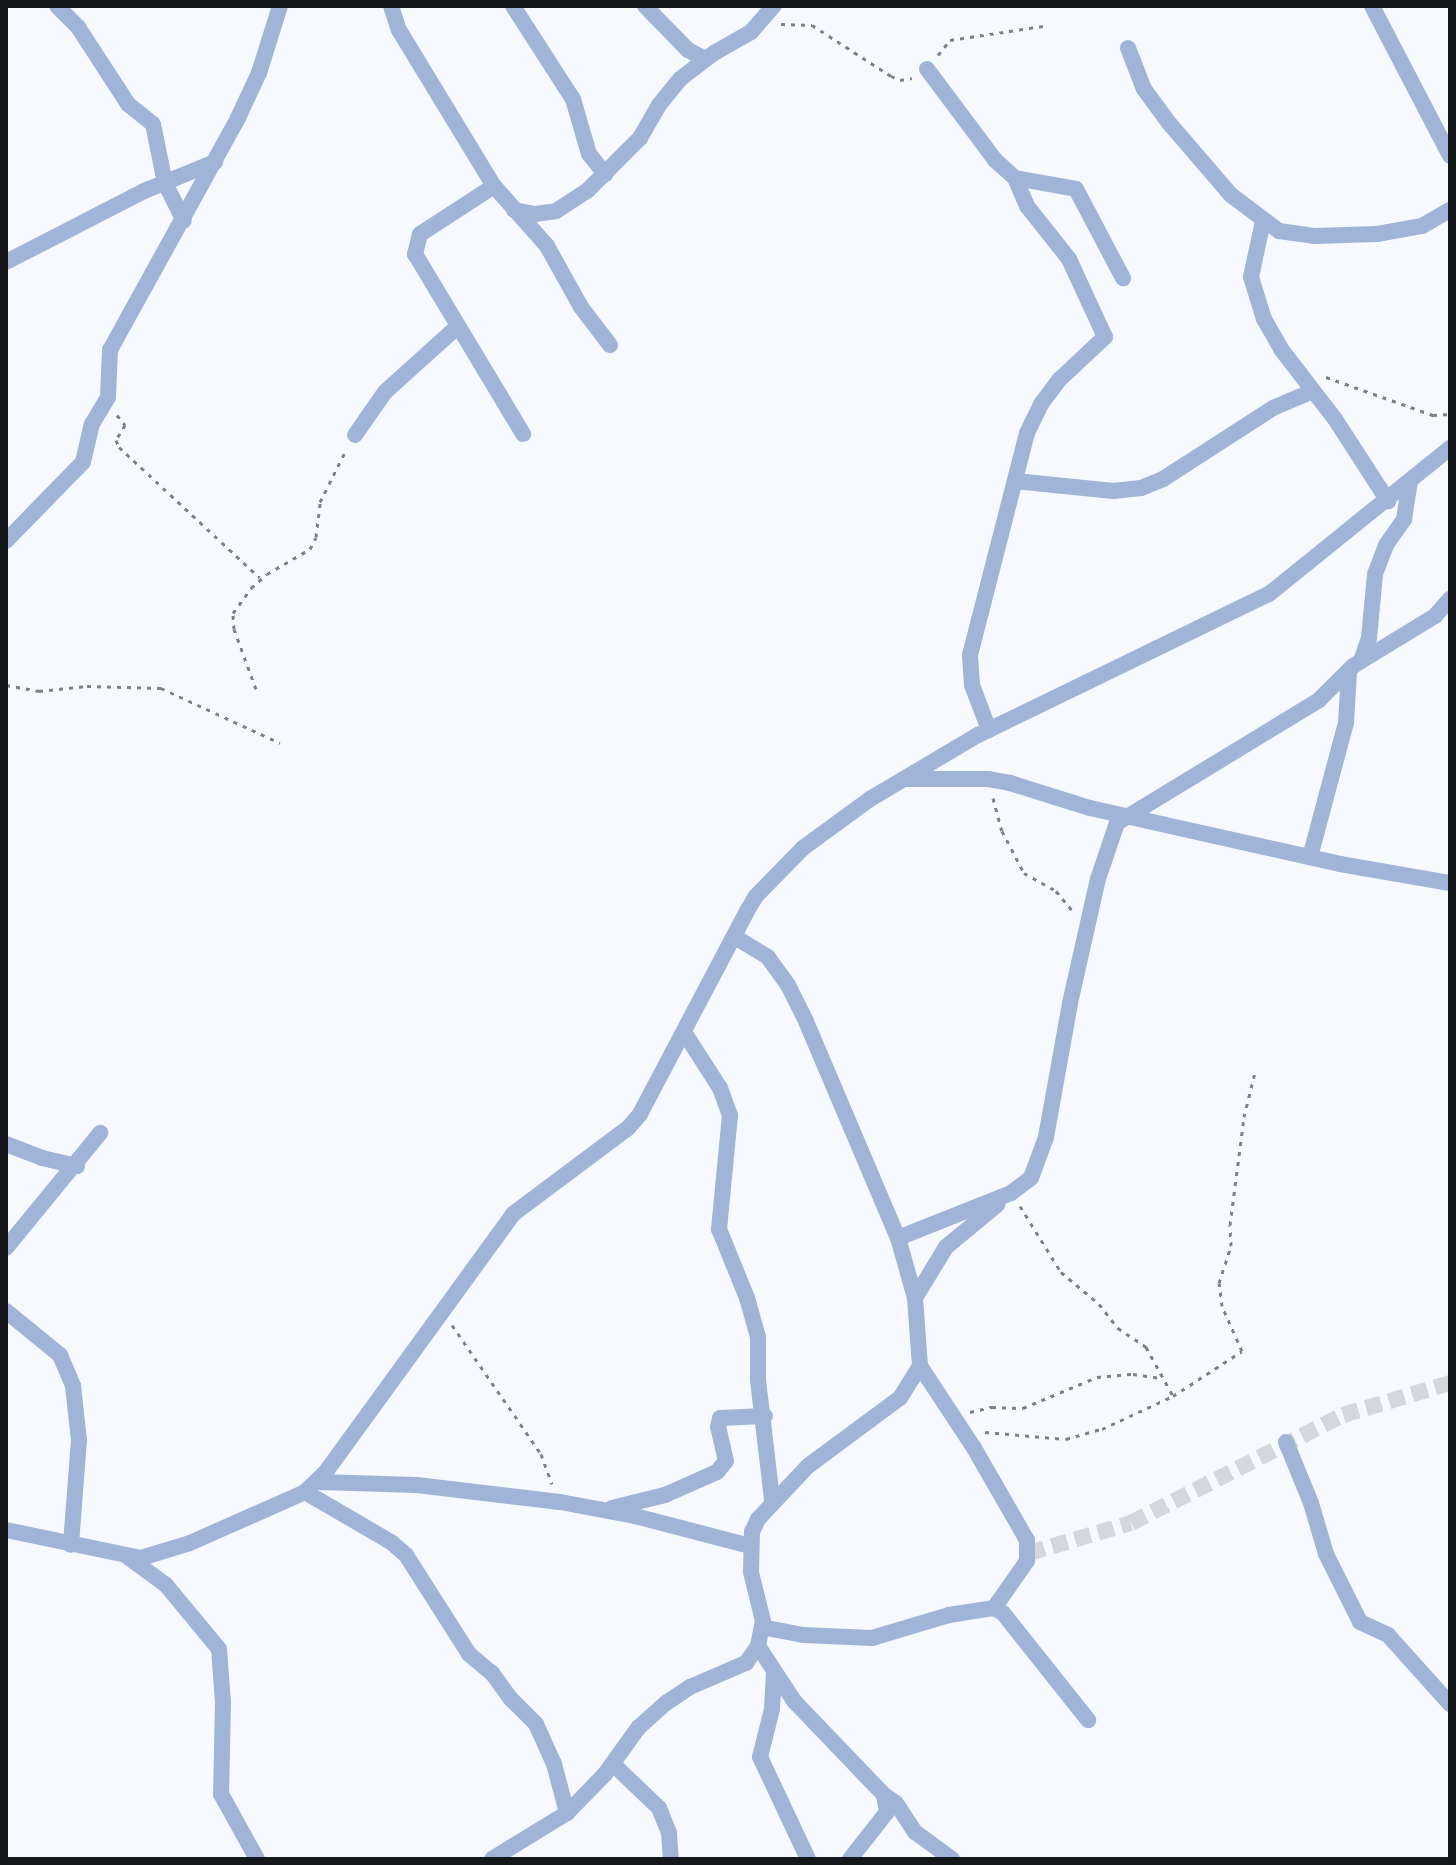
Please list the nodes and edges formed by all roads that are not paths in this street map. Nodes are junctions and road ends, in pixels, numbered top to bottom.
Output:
1 (57, 6) edge
2 (280, 6) edge
3 (391, 6) edge
4 (513, 6) edge
5 (645, 6) edge
6 (774, 6) edge
7 (1372, 6) edge
8 (1128, 48) dead end
9 (705, 59) junction
10 (927, 69) road end
11 (1450, 156) edge
12 (215, 162) junction
13 (605, 174) junction
14 (1015, 178) junction
15 (165, 183) junction
16 (494, 186) junction
17 (512, 210) junction
18 (1450, 210) edge
19 (184, 221) junction
20 (1263, 221) junction
21 (6, 262) edge
22 (1123, 278) dead end
23 (457, 327) junction
24 (610, 345) dead end
25 (1313, 391) junction
26 (523, 434) dead end
27 (355, 435) road end
28 (1450, 448) edge
29 (1015, 481) junction
30 (1410, 482) junction
31 (1388, 501) junction
32 (6, 541) edge
33 (1450, 599) edge
34 (1355, 666) junction
35 (989, 730) junction
36 (903, 779) junction
37 (1125, 816) junction
38 (1310, 857) junction
39 (1450, 883) edge
40 (735, 937) junction
41 (684, 1032) junction
42 (100, 1133) dead end
43 (6, 1144) edge
44 (77, 1166) junction
45 (1012, 1192) junction
46 (898, 1238) junction
47 (6, 1248) edge
48 (915, 1298) junction
49 (6, 1311) edge
50 (920, 1366) junction
51 (765, 1416) junction
52 (1286, 1442) dead end
53 (311, 1487) junction
54 (772, 1499) junction
55 (606, 1509) junction
56 (6, 1530) edge
57 (71, 1545) junction
58 (750, 1546) junction
59 (128, 1557) junction
60 (994, 1608) junction
61 (762, 1627) junction
62 (758, 1646) junction
63 (774, 1671) junction
64 (1450, 1704) edge
65 (1088, 1720) dead end
66 (613, 1764) junction
67 (884, 1795) junction
68 (567, 1813) junction
69 (257, 1859) edge
70 (492, 1859) edge
71 (671, 1859) edge
72 (808, 1859) edge
73 (850, 1859) edge
74 (952, 1859) edge

1 - 15 street
2 - 12 street
3 - 16 street
4 - 13 street
5 - 9 street
6 - 9 street
7 - 11 street
8 - 20 street
9 - 13 street
10 - 14 street
12 - 15 street
12 - 19 street
13 - 17 street
14 - 22 street
14 - 29 street
15 - 19 street
15 - 21 street
16 - 17 street
16 - 23 street
17 - 24 street
18 - 20 street
19 - 32 street
20 - 25 street
23 - 26 street
23 - 27 street
25 - 29 street
25 - 31 street
28 - 30 street
29 - 35 street
30 - 31 street
30 - 34 street
31 - 35 street
33 - 34 street
34 - 37 street
34 - 38 street
35 - 36 street
36 - 37 street
36 - 40 street
37 - 38 street
37 - 45 street
38 - 39 street
40 - 41 street
40 - 46 street
41 - 51 street
41 - 53 street
42 - 44 street
43 - 44 street
44 - 47 street
45 - 46 street
45 - 48 street
46 - 48 street
48 - 50 street
49 - 57 street
50 - 54 street
50 - 60 street
51 - 54 street
51 - 55 street
52 - 64 street
53 - 55 street
53 - 59 street
53 - 68 street
54 - 58 street
55 - 58 street
56 - 57 street
57 - 59 street
58 - 61 street
59 - 69 street
60 - 61 street
60 - 65 street
61 - 62 street
62 - 63 street
62 - 66 street
63 - 67 street
63 - 72 street
66 - 68 street
66 - 71 street
67 - 73 street
67 - 74 street
68 - 70 street

